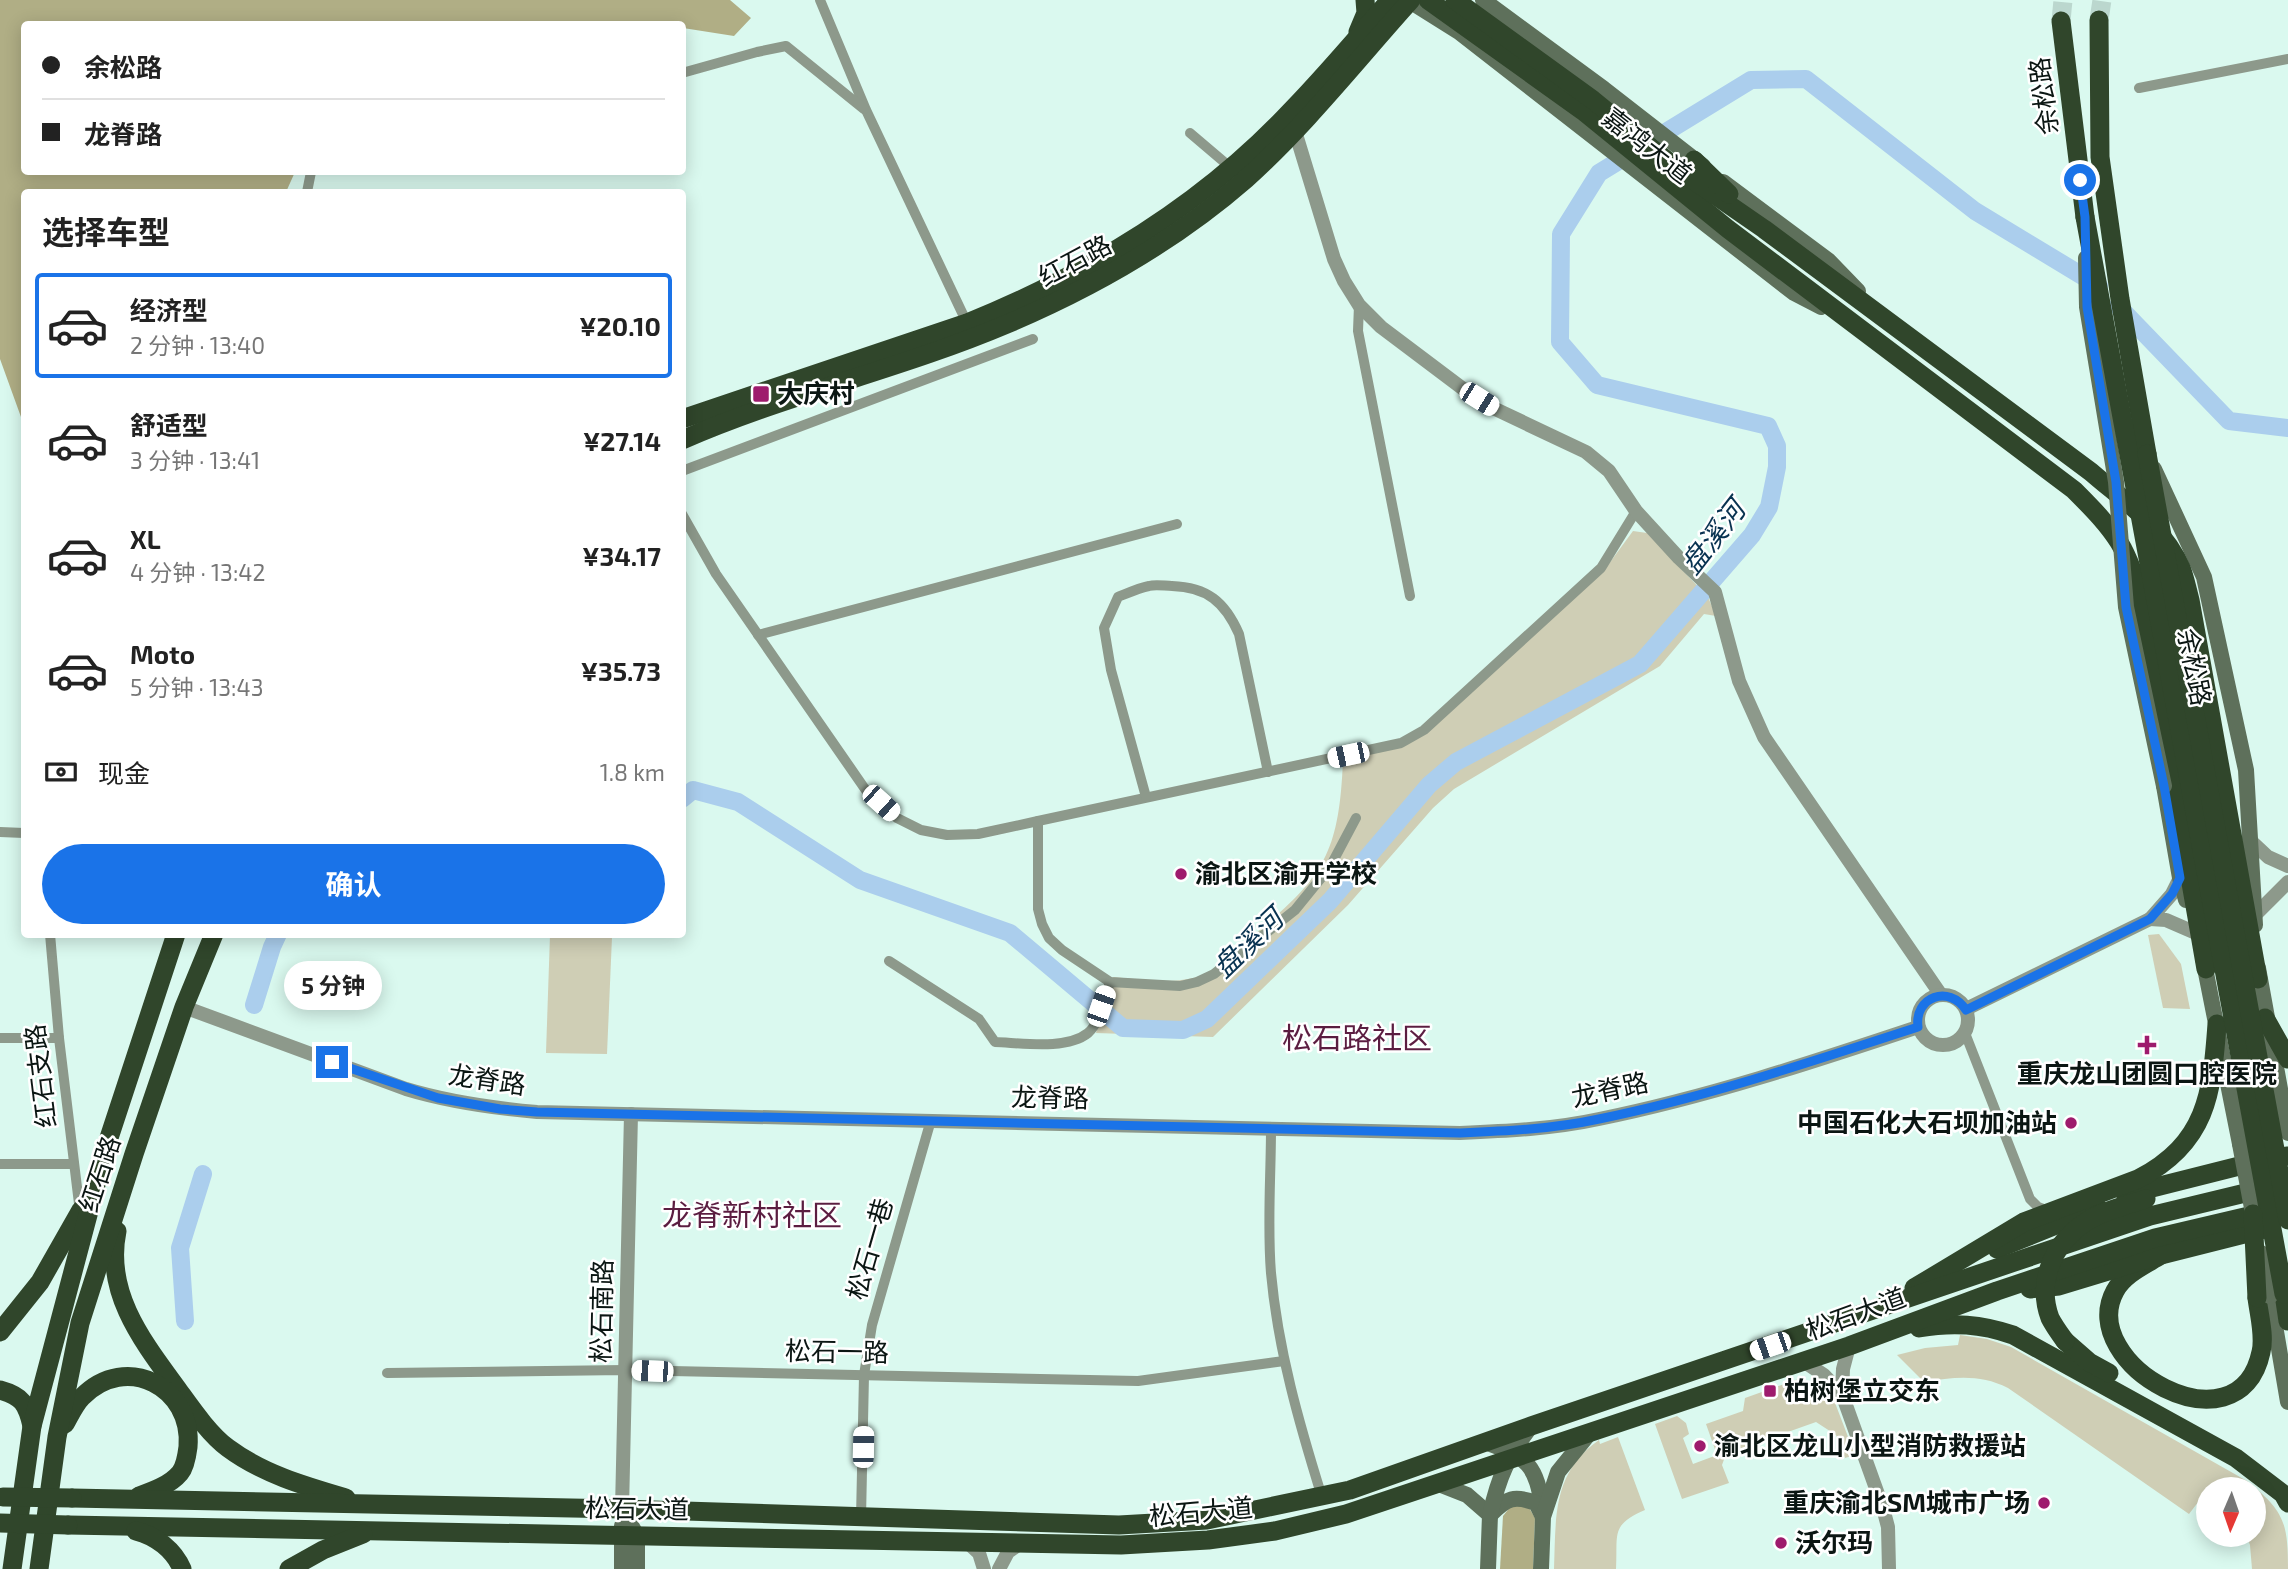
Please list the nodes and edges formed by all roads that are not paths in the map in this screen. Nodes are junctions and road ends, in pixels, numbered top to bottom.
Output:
1 (820, 0) edge
2 (1365, 0) edge
3 (1409, 0) edge
4 (1455, 0) edge
5 (1483, 0) edge
6 (2099, 20) tunnel mouth
7 (2061, 21) tunnel mouth
8 (1348, 47) junction
9 (2288, 59) edge
10 (686, 72) edge
11 (2138, 88) dead end
12 (866, 110) junction
13 (1295, 131) junction
14 (1190, 133) dead end
15 (1230, 167) junction
16 (1676, 175) junction
17 (2085, 217) junction
18 (1359, 305) junction
19 (1881, 315) junction
20 (967, 323) junction
21 (1857, 327) junction
22 (1033, 339) dead end
23 (686, 418) edge
24 (686, 439) edge
25 (2147, 454) junction
26 (686, 469) edge
27 (1636, 511) junction
28 (686, 521) edge
29 (1177, 524) dead end
30 (1410, 596) dead end
31 (758, 635) junction
32 (1268, 772) junction
33 (1146, 797) junction
34 (1356, 818) dead end
35 (1038, 821) junction
36 (0, 832) edge
37 (21, 833) edge
38 (2252, 842) junction
39 (2288, 866) edge
40 (2180, 878) junction
41 (2288, 882) edge
42 (2255, 915) junction
43 (2150, 919) junction
44 (2196, 933) junction
45 (50, 938) edge
46 (175, 938) edge
47 (212, 938) edge
48 (889, 961) dead end
49 (2206, 969) junction
50 (2258, 979) junction
51 (1108, 988) junction
52 (1941, 995) junction
53 (184, 1007) junction
54 (1966, 1010) junction
55 (2265, 1018) junction
56 (2217, 1024) junction
57 (1918, 1027) junction
58 (1965, 1033) junction
59 (0, 1038) edge
60 (58, 1038) junction
61 (2288, 1059) edge
62 (631, 1114) junction
63 (931, 1120) junction
64 (1271, 1128) junction
65 (2288, 1133) edge
66 (106, 1147) junction
67 (134, 1154) junction
68 (2288, 1156) edge
69 (0, 1164) edge
70 (74, 1164) junction
71 (2288, 1168) edge
72 (2288, 1185) edge
73 (2030, 1199) junction
74 (2288, 1208) edge
75 (80, 1212) junction
76 (2052, 1212) junction
77 (2253, 1214) joint
78 (2024, 1222) junction
79 (2288, 1222) edge
80 (2161, 1255) junction
81 (1920, 1284) junction
82 (1997, 1291) junction
83 (2270, 1296) junction
84 (1870, 1313) junction
85 (2288, 1321) edge
86 (0, 1332) edge
87 (1877, 1335) junction
88 (1849, 1346) junction
89 (1284, 1361) junction
90 (1803, 1361) junction
91 (625, 1370) junction
92 (387, 1373) dead end
93 (864, 1375) junction
94 (0, 1390) edge
95 (1842, 1394) junction
96 (2288, 1402) edge
97 (32, 1426) junction
98 (1531, 1426) junction
99 (1588, 1435) junction
100 (57, 1437) junction
101 (1485, 1442) junction
102 (1513, 1457) junction
103 (1439, 1484) junction
104 (1, 1497) edge
105 (1322, 1497) junction
106 (2286, 1498) edge
107 (127, 1500) junction
108 (371, 1505) junction
109 (622, 1509) junction
110 (1490, 1515) junction
111 (1543, 1517) junction
112 (861, 1518) junction
113 (0, 1523) edge
114 (122, 1527) junction
115 (370, 1531) junction
116 (630, 1536) junction
117 (965, 1540) junction
118 (1022, 1542) junction
119 (11, 1564) edge
120 (40, 1566) edge
121 (182, 1569) edge
122 (289, 1569) edge
123 (622, 1569) edge
124 (637, 1569) edge
125 (984, 1569) edge
126 (999, 1569) edge
127 (1488, 1569) edge
128 (1541, 1569) edge
129 (1889, 1569) edge

1 - 12 street
2 - 8 highway
3 - 8 highway, 红石路
3 - 13 highway, 红石路
3 - 16 highway, 嘉鸿大道
3 - 16 main road, 嘉鸿大道
4 - 16 highway, 嘉鸿大道
5 - 16 main road, 嘉鸿大道
6 - 25 highway, 余松路
7 - 17 highway, 余松路
8 - 15 highway, 红石路
9 - 11 street
10 - 12 street
12 - 20 street
13 - 18 street
13 - 24 highway, 红石路
14 - 15 street
15 - 20 highway, 红石路
16 - 19 highway, 嘉鸿大道
16 - 19 main road, 嘉鸿大道
16 - 21 highway, 嘉鸿大道
16 - 21 main road, 嘉鸿大道
17 - 40 main road, bridge
17 - 83 highway, 余松路, bridge
18 - 27 street
18 - 30 street
19 - 50 highway, 嘉鸿大道
20 - 23 highway, 红石路
21 - 49 highway, 嘉鸿大道
22 - 26 street
25 - 38 main road, bridge
25 - 79 highway, 余松路, bridge
27 - 32 street
27 - 52 street
28 - 31 street
29 - 31 street
31 - 35 street
32 - 33 street
32 - 33 street
33 - 35 street
34 - 51 street
35 - 51 street
36 - 37 street
38 - 39 street
38 - 42 main road
40 - 43 street
40 - 44 main road
41 - 42 street
42 - 50 main road
43 - 44 street
43 - 54 street
44 - 49 main road
45 - 60 street, 红石支路
46 - 66 highway, 红石路
47 - 53 highway, 红石路
48 - 51 street
49 - 56 main road
50 - 55 main road
52 - 54 street
52 - 57 street
53 - 62 street, 龙脊路
53 - 67 highway, 红石路
54 - 58 street
55 - 61 highway
55 - 65 main road
56 - 76 highway
56 - 77 main road, bridge
57 - 58 street
57 - 64 street, 龙脊路
58 - 73 street
59 - 60 street
60 - 70 street, 红石支路
62 - 63 street, 龙脊路
62 - 91 street, 松石南路
63 - 64 street, 龙脊路
63 - 93 street, 松石一巷
64 - 89 street
66 - 75 highway
66 - 97 highway, 红石路
67 - 100 highway, 红石路
67 - 108 highway
68 - 81 highway
69 - 70 street
70 - 75 street, 红石支路
71 - 106 highway, bridge
72 - 84 highway, 松石大道
73 - 76 street
73 - 78 street
74 - 82 highway, 松石大道
75 - 86 highway
76 - 78 highway
77 - 83 highway, bridge
78 - 81 highway
79 - 80 highway
80 - 82 highway
80 - 83 highway
81 - 84 highway
82 - 87 highway, 松石大道
83 - 85 highway, 余松路
83 - 96 main road
84 - 98 highway, 松石大道
87 - 88 highway, 松石大道
87 - 106 highway
88 - 90 highway, 松石大道
88 - 95 street
89 - 93 street, 松石一路
89 - 105 street
90 - 95 street
90 - 99 highway, 松石大道
91 - 92 street, 松石一路
91 - 93 street, 松石一路
91 - 109 street, 松石南路
93 - 112 street, 松石一巷
94 - 97 highway
95 - 129 street
97 - 119 highway, 红石路
98 - 101 highway, 松石大道
98 - 102 main road
99 - 102 highway, 松石大道
99 - 111 main road
100 - 107 highway
100 - 120 highway, 红石路
101 - 102 main road
101 - 105 highway, 松石大道
102 - 103 highway, 松石大道
102 - 110 main road
102 - 111 main road
103 - 110 main road
103 - 118 highway, 松石大道
104 - 107 highway, 松石大道, bridge
105 - 112 highway, 松石大道
107 - 108 highway, 松石大道
108 - 109 highway, 松石大道
109 - 112 highway, 松石大道
109 - 116 main road
110 - 111 main road
110 - 127 main road
111 - 128 main road
113 - 114 highway, 松石大道, bridge
114 - 115 highway, 松石大道
114 - 121 highway
115 - 116 highway, 松石大道
115 - 122 highway
116 - 117 highway, 松石大道
116 - 123 main road
116 - 124 main road
117 - 118 highway, 松石大道
117 - 125 street
118 - 126 street

